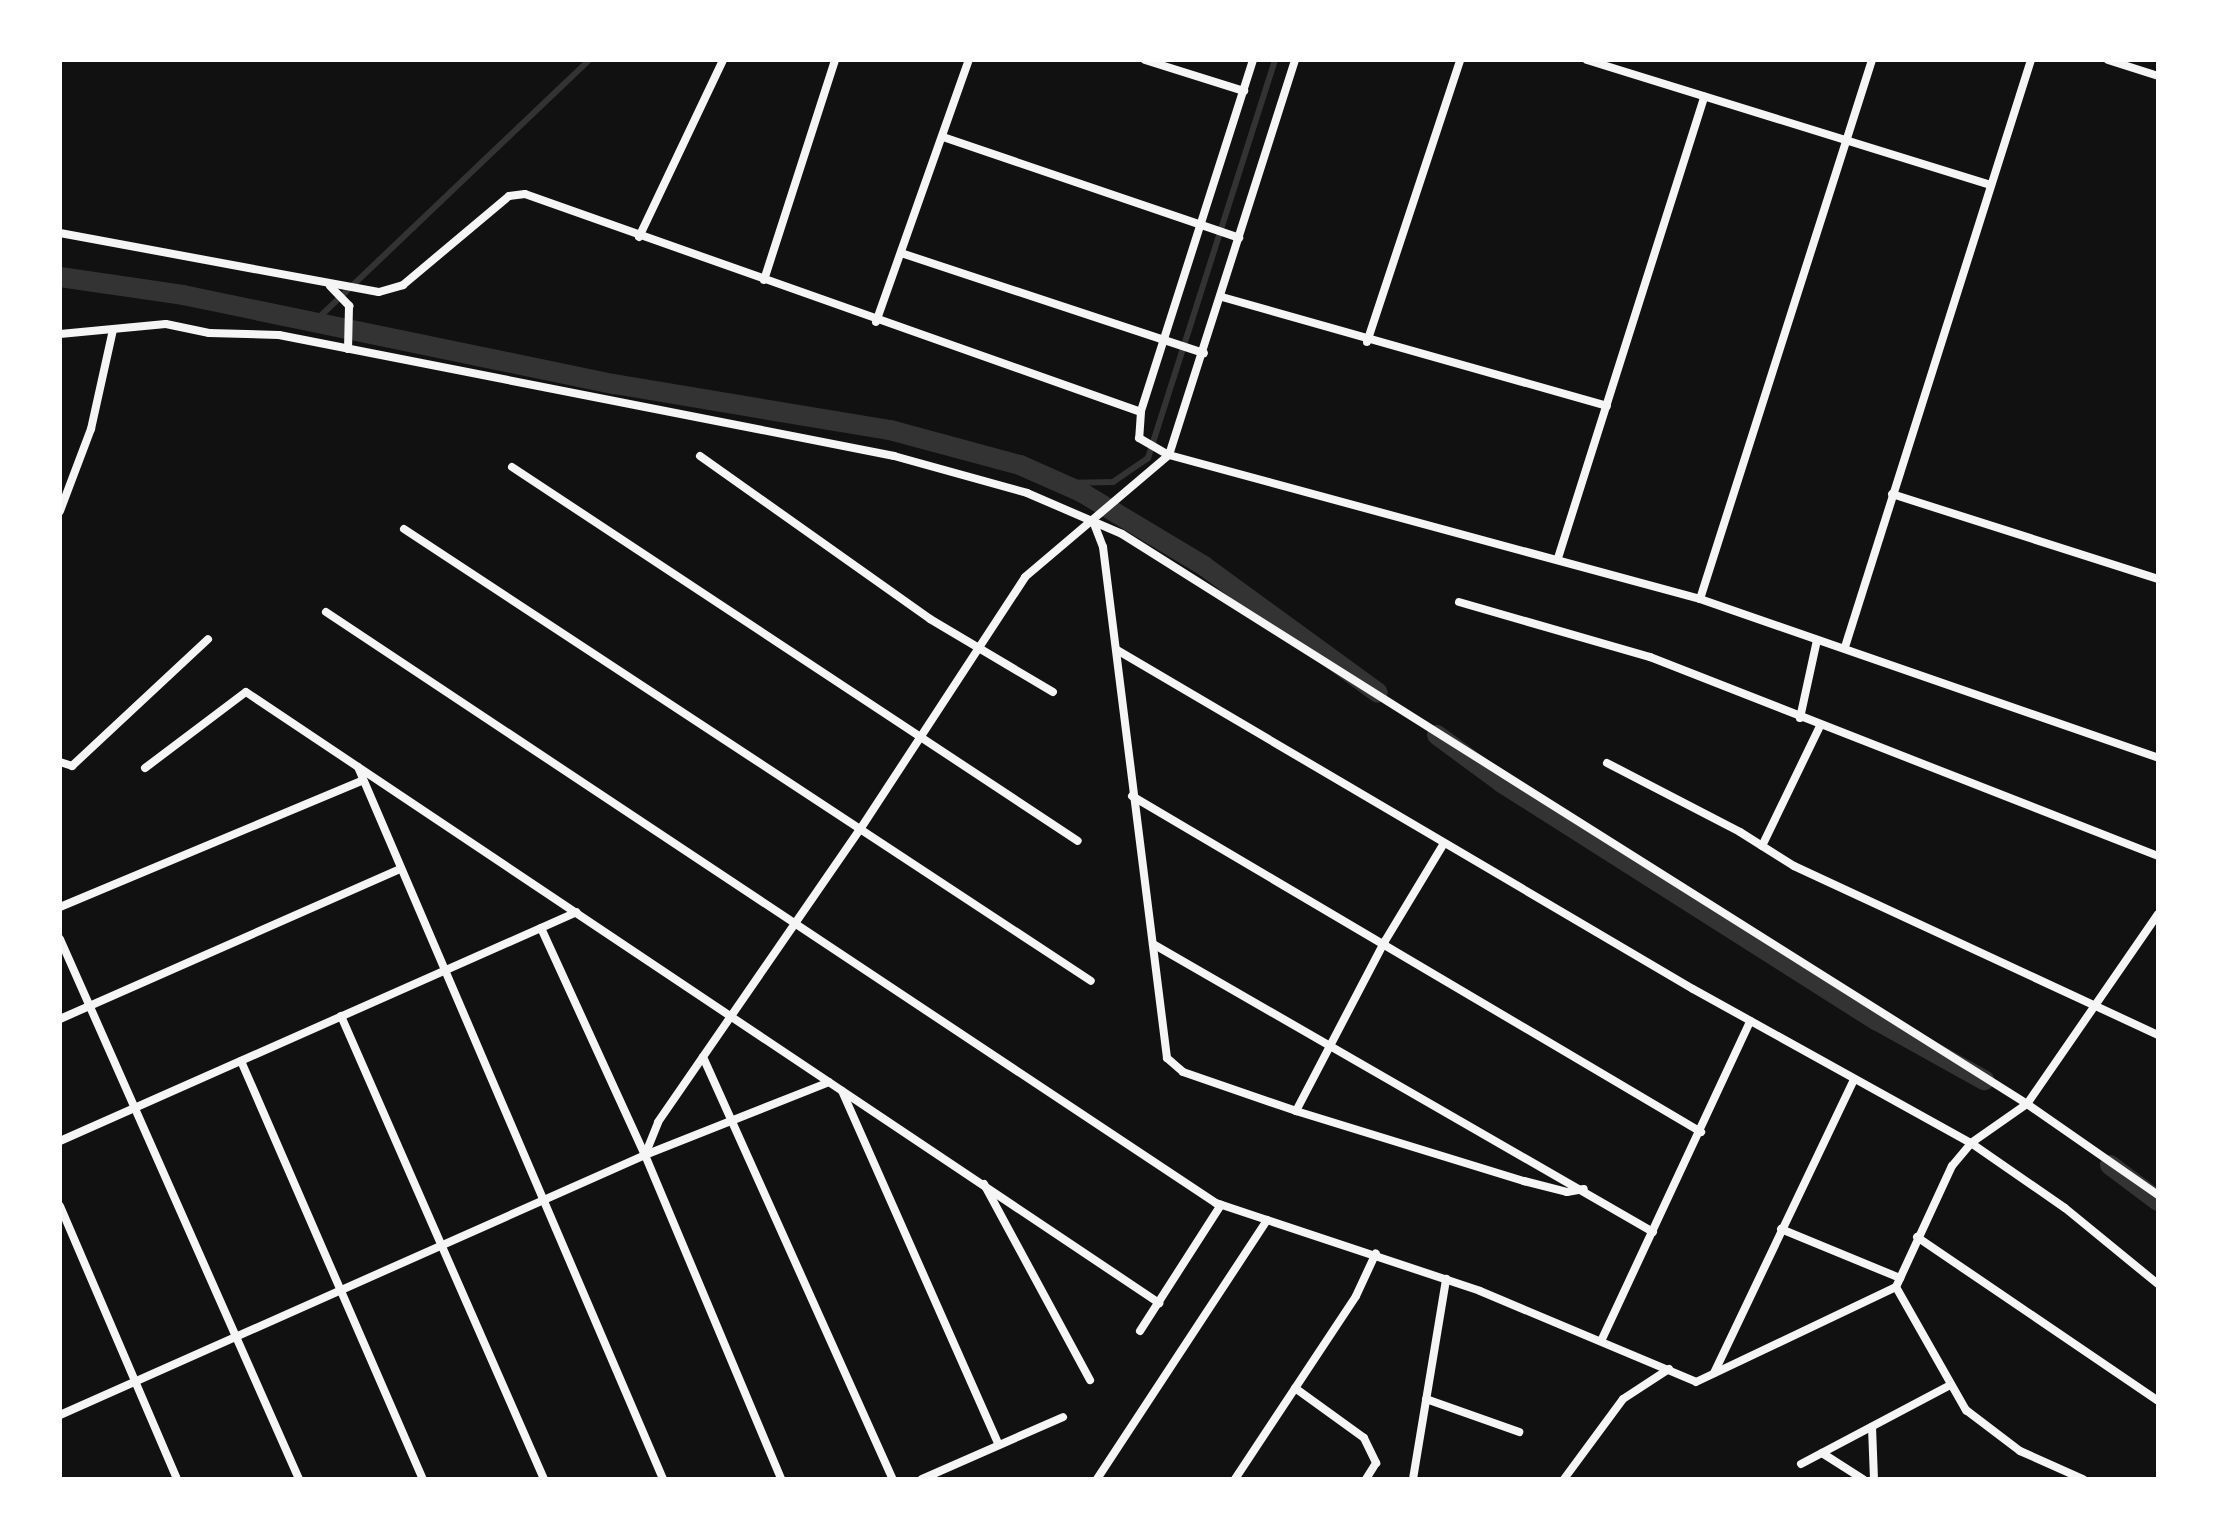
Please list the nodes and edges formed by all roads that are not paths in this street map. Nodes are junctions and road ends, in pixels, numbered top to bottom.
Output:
1 (723, 60) edge
2 (835, 60) edge
3 (969, 60) edge
4 (1145, 60) edge
5 (1253, 60) edge
6 (1295, 60) edge
7 (1460, 60) edge
8 (1587, 60) edge
9 (1872, 60) edge
10 (2031, 60) edge
11 (2108, 60) edge
12 (2158, 76) edge
13 (1244, 91) junction
14 (1704, 97) junction
15 (943, 137) junction
16 (1847, 141) junction
17 (1991, 185) junction
18 (1200, 226) junction
19 (60, 233) edge
20 (639, 237) junction
21 (1239, 238) junction
22 (901, 253) junction
23 (764, 280) junction
24 (330, 286) junction
25 (1222, 297) junction
26 (876, 322) junction
27 (113, 330) junction
28 (60, 334) edge
29 (1164, 340) junction
30 (1367, 342) junction
31 (348, 349) junction
32 (1204, 353) junction
33 (1607, 406) junction
34 (1141, 412) junction
35 (1169, 455) junction
36 (700, 456) dead end
37 (512, 467) dead end
38 (1892, 494) junction
39 (60, 511) edge
40 (1093, 521) junction
41 (404, 529) dead end
42 (1558, 558) junction
43 (2158, 579) edge
44 (1700, 599) junction
45 (1459, 602) dead end
46 (326, 612) dead end
47 (208, 639) dead end
48 (1817, 640) junction
49 (977, 647) junction
50 (1845, 647) junction
51 (1117, 650) junction
52 (1053, 692) dead end
53 (1800, 718) junction
54 (1820, 726) junction
55 (919, 737) junction
56 (2158, 758) edge
57 (60, 762) edge
58 (1607, 763) dead end
59 (358, 766) junction
60 (145, 768) dead end
61 (361, 781) junction
62 (1132, 796) junction
63 (859, 831) junction
64 (1078, 841) dead end
65 (1443, 845) junction
66 (1762, 846) junction
67 (2158, 856) edge
68 (400, 869) junction
69 (61, 903) edge
70 (577, 912) junction
71 (2158, 914) edge
72 (795, 923) junction
73 (541, 928) junction
74 (60, 939) edge
75 (1385, 941) junction
76 (1153, 944) junction
77 (444, 970) junction
78 (1091, 981) dead end
79 (91, 1005) junction
80 (2096, 1007) junction
81 (341, 1016) junction
82 (733, 1016) junction
83 (60, 1019) edge
84 (1750, 1021) junction
85 (2158, 1035) edge
86 (1328, 1046) junction
87 (703, 1057) junction
88 (241, 1061) junction
89 (1854, 1080) junction
90 (829, 1082) junction
91 (841, 1090) junction
92 (2027, 1104) junction
93 (135, 1107) junction
94 (1296, 1111) junction
95 (732, 1121) junction
96 (1701, 1132) junction
97 (60, 1141) edge
98 (1971, 1143) junction
99 (645, 1155) junction
100 (982, 1182) junction
101 (1584, 1189) junction
102 (2158, 1195) edge
103 (546, 1202) junction
104 (1221, 1205) junction
105 (60, 1206) edge
106 (1267, 1220) junction
107 (1781, 1229) junction
108 (1653, 1232) junction
109 (1917, 1237) junction
110 (445, 1246) junction
111 (1376, 1253) junction
112 (1446, 1279) junction
113 (1898, 1282) junction
114 (2158, 1284) edge
115 (343, 1291) junction
116 (1159, 1303) junction
117 (1140, 1331) dead end
118 (239, 1336) junction
119 (1602, 1339) junction
120 (1669, 1369) junction
121 (1714, 1373) junction
122 (1090, 1380) dead end
123 (134, 1383) junction
124 (1950, 1385) junction
125 (1295, 1388) junction
126 (1426, 1399) junction
127 (2158, 1401) edge
128 (60, 1415) edge
129 (1063, 1417) dead end
130 (1872, 1427) junction
131 (1519, 1432) dead end
132 (999, 1445) junction
133 (1822, 1453) junction
134 (1801, 1464) dead end
135 (177, 1479) edge
136 (299, 1479) edge
137 (423, 1479) edge
138 (544, 1479) edge
139 (663, 1479) edge
140 (781, 1479) edge
141 (893, 1479) edge
142 (922, 1479) edge
143 (1097, 1479) edge
144 (1235, 1479) edge
145 (1366, 1479) edge
146 (1413, 1479) edge
147 (1564, 1479) edge
148 (1863, 1479) edge
149 (1874, 1479) edge
150 (2083, 1479) edge

1 - 20 street
2 - 23 street
3 - 15 street
4 - 13 street
5 - 13 street
6 - 21 street
7 - 30 street
8 - 14 street
9 - 16 street
10 - 17 street
11 - 12 street
13 - 18 street
14 - 16 street
14 - 33 street
15 - 18 street
15 - 22 street
16 - 17 street
16 - 44 street
17 - 38 street
18 - 21 street
18 - 29 street
19 - 24 street
20 - 23 street
20 - 24 street
21 - 25 street
22 - 26 street
22 - 29 street
23 - 26 street
24 - 31 street
25 - 30 street
25 - 32 street
26 - 34 street
27 - 28 street
27 - 31 street
27 - 39 street
29 - 32 street
29 - 34 street
30 - 33 street
31 - 40 street
32 - 35 street
33 - 42 street
34 - 35 street
35 - 40 street
35 - 42 street
36 - 49 street
37 - 55 street
38 - 43 street
38 - 50 street
40 - 49 street
40 - 51 street
40 - 92 street
41 - 63 street
42 - 44 street
44 - 48 street
45 - 53 street
46 - 72 street
47 - 57 street
48 - 50 street
48 - 53 street
49 - 52 street
49 - 55 street
50 - 56 street
51 - 62 street
51 - 65 street
53 - 54 street
54 - 66 street
54 - 67 street
55 - 63 street
55 - 64 street
58 - 66 street
59 - 60 street
59 - 61 street
59 - 70 street
61 - 68 street
61 - 69 street
62 - 75 street
62 - 76 street
63 - 72 street
63 - 78 street
65 - 75 street
65 - 84 street
66 - 80 street
68 - 77 street
68 - 79 street
70 - 73 street
70 - 82 street
71 - 80 street
72 - 82 street
72 - 104 street
73 - 77 street
73 - 99 street
74 - 79 street
75 - 86 street
75 - 96 street
76 - 86 street
76 - 94 street
77 - 81 street
77 - 103 street
79 - 83 street
79 - 93 street
80 - 85 street
80 - 92 street
81 - 88 street
81 - 110 street
82 - 87 street
82 - 90 street
84 - 89 street
84 - 96 street
86 - 94 street
86 - 101 street
87 - 95 street
87 - 99 street
88 - 93 street
88 - 115 street
89 - 98 street
89 - 107 street
90 - 91 street
90 - 95 street
91 - 100 street
91 - 132 street
92 - 98 street
92 - 102 street
93 - 97 street
93 - 118 street
94 - 101 street
95 - 99 street
95 - 141 street
96 - 108 street
98 - 109 street
98 - 114 street
99 - 103 street
99 - 140 street
100 - 116 street
100 - 122 street
101 - 108 street
103 - 110 street
103 - 139 street
104 - 106 street
104 - 116 street
105 - 123 street
106 - 111 street
106 - 143 street
107 - 113 street
107 - 121 street
108 - 119 street
109 - 113 street
109 - 127 street
110 - 115 street
110 - 138 street
111 - 112 street
111 - 125 street
112 - 119 street
112 - 126 street
113 - 121 street
113 - 124 street
115 - 118 street
115 - 137 street
116 - 117 street
118 - 123 street
118 - 136 street
119 - 120 street
120 - 121 street
120 - 147 street
123 - 128 street
123 - 135 street
124 - 130 street
124 - 150 street
125 - 144 street
125 - 145 street
126 - 131 street
126 - 146 street
129 - 132 street
130 - 133 street
130 - 149 street
132 - 142 street
133 - 134 street
133 - 148 street

